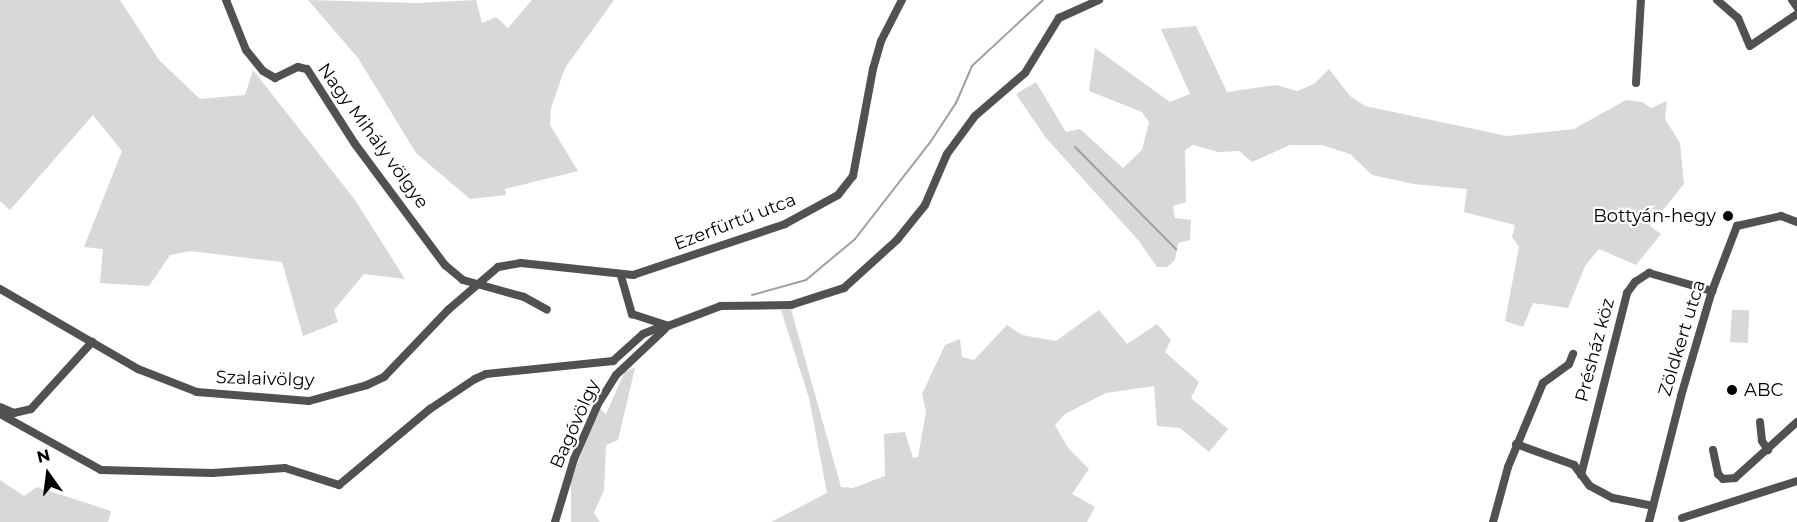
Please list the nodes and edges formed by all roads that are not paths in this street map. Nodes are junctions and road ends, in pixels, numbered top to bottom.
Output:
1 (226, 0) edge
2 (902, 0) edge
3 (1099, 0) edge
4 (1641, 0) edge
5 (1717, 0) edge
6 (1792, 0) edge
7 (1797, 7) edge
8 (1797, 14) edge
9 (1636, 83) dead end
10 (1797, 222) edge
11 (621, 276) junction
12 (477, 285) junction
13 (0, 289) edge
14 (1712, 291) junction
15 (547, 310) dead end
16 (668, 326) junction
17 (658, 328) dead end
18 (92, 342) junction
19 (1573, 354) dead end
20 (0, 407) edge
21 (0, 414) edge
22 (1760, 422) dead end
23 (1797, 422) edge
24 (1516, 444) junction
25 (1713, 450) dead end
26 (1768, 450) junction
27 (1581, 475) junction
28 (1797, 481) edge
29 (1653, 506) junction
30 (1682, 518) dead end
31 (555, 522) edge
32 (1493, 522) edge
33 (1649, 522) edge

1 - 12 street, Nagy Mihály völgye
2 - 11 street, Ezerfürtű utca
3 - 16 street
4 - 9 street
5 - 8 street
6 - 7 street
10 - 14 street, Zöldkert utca
11 - 12 street, Ezerfürtű utca
11 - 16 street
12 - 15 street
12 - 18 street, Szalaivölgy
13 - 18 street, Szalaivölgy
14 - 27 street, Présház köz
14 - 29 street, Zöldkert utca
16 - 31 street, Bagóvölgy
17 - 21 street
18 - 20 street
19 - 24 street
22 - 26 street
23 - 26 street
24 - 27 street
24 - 32 street
25 - 26 street
27 - 29 street
28 - 30 street
29 - 33 street, Zöldkert utca

